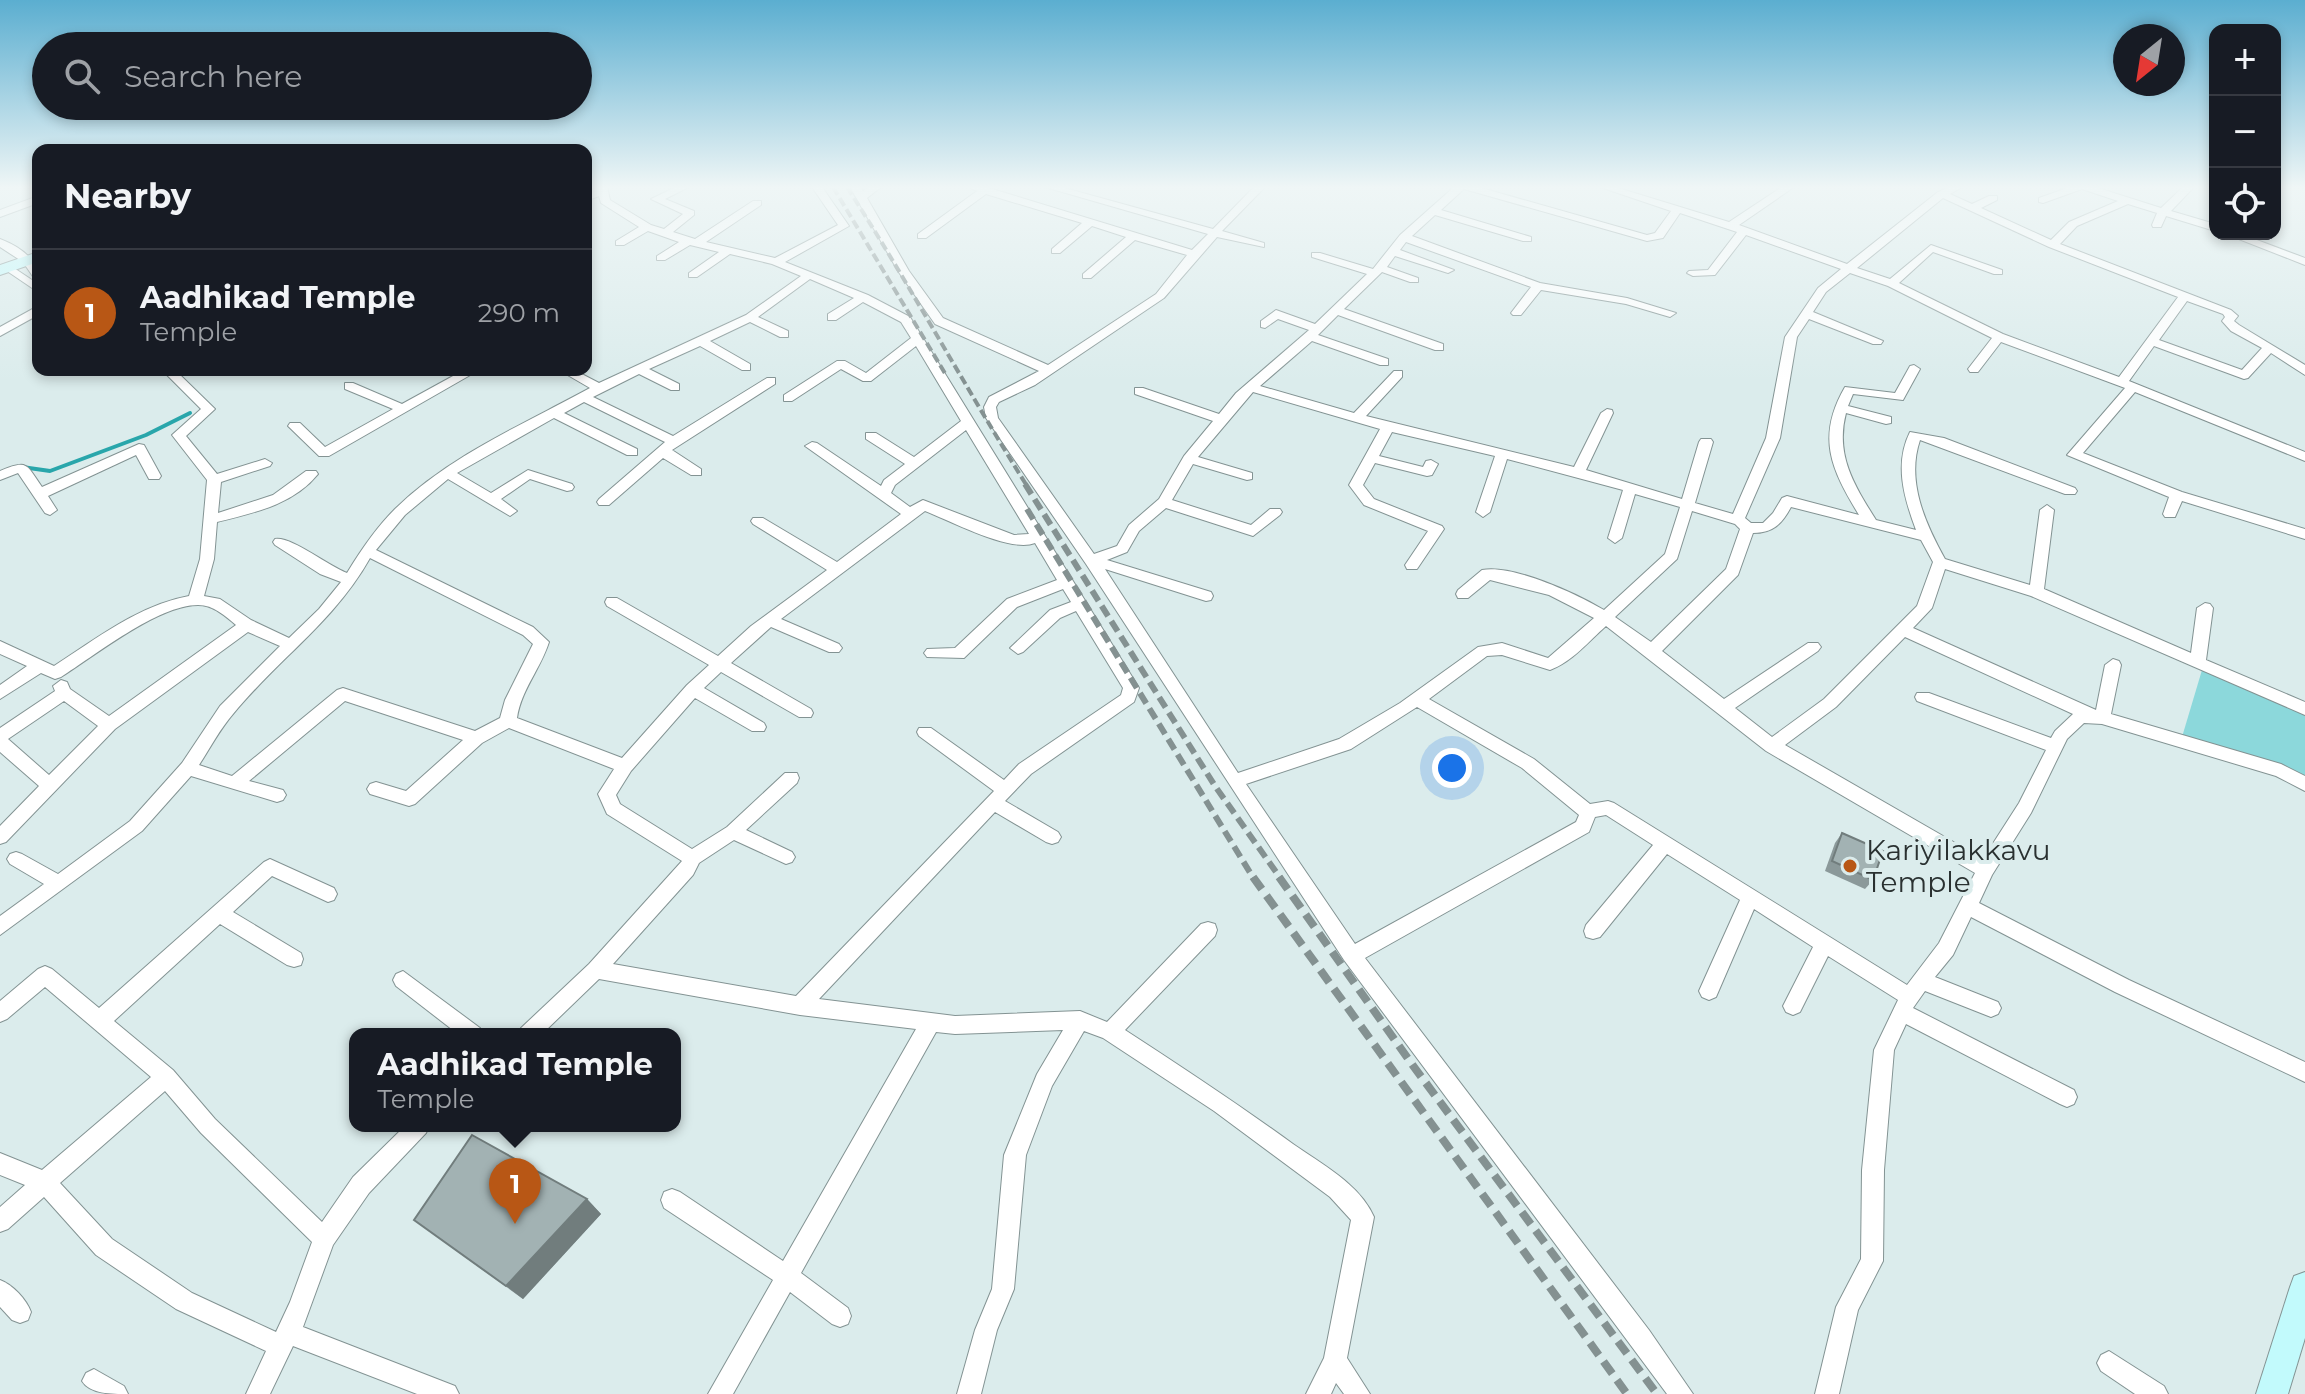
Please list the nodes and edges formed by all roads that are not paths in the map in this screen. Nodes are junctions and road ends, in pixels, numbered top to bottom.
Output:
1 (673, 252) edge
2 (726, 252) edge
3 (733, 252) edge
4 (795, 252) edge
5 (893, 252) edge
6 (1115, 252) edge
7 (1187, 252) edge
8 (1392, 252) edge
9 (1396, 252) edge
10 (1445, 252) edge
11 (1727, 252) edge
12 (1801, 252) edge
13 (1868, 252) edge
14 (1927, 252) edge
15 (1942, 252) edge
16 (2071, 252) edge
17 (2279, 252) edge
18 (1194, 254) joint
19 (1316, 255) dead end
20 (32, 258) edge
21 (661, 258) dead end
22 (776, 262) junction
23 (2305, 262) edge
24 (1848, 268) junction
25 (4, 269) edge
26 (1377, 270) junction
27 (1448, 270) dead end
28 (1998, 272) dead end
29 (1693, 273) dead end
30 (693, 275) dead end
31 (809, 275) junction
32 (1087, 276) dead end
33 (1414, 280) dead end
34 (1892, 284) junction
35 (32, 285) edge
36 (1538, 286) junction
37 (2185, 296) junction
38 (864, 297) junction
39 (1336, 310) junction
40 (32, 313) edge
41 (1517, 313) dead end
42 (1670, 313) dead end
43 (1807, 314) junction
44 (832, 317) dead end
45 (750, 318) junction
46 (1265, 324) dead end
47 (0, 332) edge
48 (1314, 333) junction
49 (784, 334) dead end
50 (1999, 337) junction
51 (917, 339) junction
52 (701, 341) junction
53 (1877, 341) dead end
54 (2151, 341) junction
55 (1439, 347) dead end
56 (2270, 347) junction
57 (1384, 362) dead end
58 (746, 367) dead end
59 (639, 369) junction
60 (1914, 369) dead end
61 (1974, 369) dead end
62 (1048, 370) junction
63 (2305, 371) edge
64 (1398, 374) dead end
65 (174, 376) edge
66 (462, 376) edge
67 (576, 376) edge
68 (771, 381) dead end
69 (2128, 384) junction
70 (349, 386) dead end
71 (675, 387) dead end
72 (1251, 387) junction
73 (599, 388) junction
74 (1139, 391) dead end
75 (584, 397) junction
76 (788, 398) dead end
77 (1840, 408) junction
78 (403, 409) junction
79 (554, 413) junction
80 (1607, 413) dead end
81 (1357, 418) junction
82 (1220, 419) junction
83 (1886, 420) dead end
84 (968, 422) junction
85 (295, 426) dead end
86 (1388, 427) junction
87 (871, 436) dead end
88 (1706, 442) dead end
89 (669, 445) junction
90 (812, 446) dead end
91 (632, 452) dead end
92 (1503, 452) junction
93 (2305, 457) edge
94 (1371, 458) junction
95 (1189, 459) junction
96 (265, 463) dead end
97 (914, 463) junction
98 (1431, 464) dead end
99 (696, 472) dead end
100 (1578, 472) junction
101 (447, 473) junction
102 (311, 474) dead end
103 (0, 476) edge
104 (154, 476) dead end
105 (1247, 476) dead end
106 (214, 480) junction
107 (567, 487) dead end
108 (1630, 489) junction
109 (2070, 491) dead end
110 (40, 494) junction
111 (884, 494) junction
112 (2177, 495) junction
113 (491, 499) junction
114 (604, 502) dead end
115 (1164, 502) junction
116 (1687, 507) junction
117 (50, 510) dead end
118 (2047, 510) dead end
119 (510, 511) dead end
120 (1275, 512) dead end
121 (1483, 512) dead end
122 (2170, 514) dead end
123 (911, 515) junction
124 (213, 519) junction
125 (758, 521) dead end
126 (1871, 523) junction
127 (1742, 524) junction
128 (2305, 534) edge
129 (1038, 535) junction
130 (1926, 537) junction
131 (1615, 538) dead end
132 (280, 542) dead end
133 (367, 551) junction
134 (1091, 560) junction
135 (1940, 562) junction
136 (1412, 565) dead end
137 (837, 569) junction
138 (351, 580) junction
139 (1067, 582) junction
140 (2036, 592) junction
141 (1463, 594) dead end
142 (1206, 596) dead end
143 (196, 598) junction
144 (612, 602) dead end
145 (1080, 604) junction
146 (2205, 608) dead end
147 (1608, 617) junction
148 (769, 620) junction
149 (247, 625) junction
150 (1903, 630) junction
151 (291, 645) junction
152 (0, 647) edge
153 (1813, 647) dead end
154 (834, 648) dead end
155 (1018, 648) dead end
156 (1652, 651) junction
157 (932, 653) dead end
158 (2198, 662) junction
159 (719, 665) junction
160 (2113, 665) dead end
161 (39, 666) junction
162 (55, 673) junction
163 (693, 689) junction
164 (0, 693) edge
165 (64, 693) junction
166 (1923, 697) dead end
167 (1415, 699) junction
168 (1724, 707) junction
169 (2305, 709) edge
170 (805, 713) dead end
171 (2096, 716) junction
172 (508, 721) junction
173 (109, 725) junction
174 (758, 727) dead end
175 (925, 732) dead end
176 (476, 738) junction
177 (0, 739) edge
178 (1772, 746) junction
179 (2054, 746) junction
180 (625, 766) junction
181 (188, 768) junction
182 (791, 778) dead end
183 (1235, 781) junction
184 (234, 784) junction
185 (2305, 784) edge
186 (50, 786) junction
187 (376, 789) dead end
188 (277, 795) dead end
189 (999, 796) junction
190 (1587, 811) junction
191 (733, 832) junction
192 (0, 837) edge
193 (1052, 837) dead end
194 (1665, 844) junction
195 (786, 857) dead end
196 (692, 858) junction
197 (16, 859) dead end
198 (1986, 870) junction
199 (58, 883) junction
200 (328, 894) dead end
201 (1750, 897) junction
202 (1967, 906) junction
203 (218, 913) junction
204 (0, 927) edge
205 (1208, 930) dead end
206 (1593, 931) dead end
207 (1824, 944) junction
208 (1352, 955) junction
209 (294, 959) dead end
210 (596, 970) junction
211 (403, 980) dead end
212 (1922, 981) junction
213 (1709, 991) dead end
214 (1906, 1005) junction
215 (800, 1006) junction
216 (1793, 1006) dead end
217 (1991, 1008) dead end
218 (0, 1013) edge
219 (1080, 1020) junction
220 (98, 1022) junction
221 (931, 1022) junction
222 (465, 1028) edge
223 (534, 1028) edge
224 (1110, 1032) junction
225 (2305, 1072) edge
226 (166, 1077) junction
227 (2067, 1097) dead end
228 (413, 1132) edge
229 (0, 1164) edge
230 (45, 1182) junction
231 (672, 1200) dead end
232 (0, 1221) edge
233 (324, 1239) junction
234 (787, 1276) junction
235 (2305, 1287) edge
236 (0, 1291) edge
237 (20, 1312) dead end
238 (840, 1316) dead end
239 (284, 1339) junction
240 (1335, 1361) junction
241 (2109, 1363) dead end
242 (94, 1381) dead end
243 (116, 1394) edge
244 (258, 1394) edge
245 (447, 1394) edge
246 (720, 1394) edge
247 (969, 1394) edge
248 (1318, 1394) edge
249 (1358, 1394) edge
250 (1681, 1394) edge
251 (1827, 1394) edge
252 (2156, 1394) edge
253 (2272, 1394) edge

1 - 21 street
2 - 30 street
3 - 22 street
4 - 22 street
5 - 62 street
6 - 32 street
7 - 18 street
8 - 26 street
9 - 27 street
10 - 36 street
11 - 29 street
12 - 24 street
13 - 24 street
14 - 34 street
15 - 28 street
16 - 37 street
17 - 23 street
18 - 62 street
19 - 26 street
20 - 25 main road
22 - 31 street
24 - 34 street
24 - 43 street
25 - 35 street
26 - 33 street
26 - 39 street
31 - 38 street
31 - 45 street
34 - 50 street
36 - 41 street
36 - 42 street
37 - 54 street
37 - 56 street
38 - 44 street
38 - 51 street
39 - 48 street
39 - 55 street
40 - 47 street
43 - 53 street
43 - 127 street
45 - 49 street
45 - 52 street
46 - 48 street
48 - 57 street
48 - 72 street
50 - 61 street
50 - 69 street
51 - 76 street
51 - 84 street
52 - 58 street
52 - 59 street
54 - 56 street
54 - 69 street
56 - 63 street
59 - 71 street
59 - 73 street
60 - 77 street
62 - 134 street
64 - 81 street
65 - 106 street
66 - 78 street
67 - 73 street
68 - 89 street
69 - 93 street
69 - 112 street
70 - 78 street
72 - 81 street
72 - 82 street
73 - 75 street
74 - 82 street
75 - 79 street
75 - 89 street
77 - 83 street
77 - 126 street
78 - 85 street
79 - 91 street
79 - 101 street
80 - 100 street
81 - 86 street
82 - 95 street
84 - 97 street
84 - 129 street
86 - 92 street
86 - 94 street
87 - 97 street
88 - 116 street
89 - 99 street
89 - 114 street
90 - 111 street
92 - 100 street
92 - 121 street
94 - 98 street
94 - 136 street
95 - 105 street
95 - 115 street
96 - 106 street
97 - 111 street
100 - 108 street
101 - 113 street
101 - 133 street
102 - 124 street
103 - 110 street
104 - 110 street
106 - 124 street
107 - 113 street
108 - 116 street
108 - 131 street
109 - 130 street
110 - 117 street
111 - 123 street
112 - 122 street
112 - 128 street
113 - 119 street
115 - 120 street
115 - 134 street
116 - 127 street
116 - 147 street
118 - 140 street
123 - 129 street
123 - 137 street
124 - 143 street
125 - 137 street
126 - 127 street
126 - 130 street
127 - 156 street
129 - 139 street
130 - 135 street
132 - 138 street
133 - 138 street
133 - 172 street
134 - 142 street
134 - 183 street
135 - 140 street
135 - 150 street
137 - 148 street
138 - 151 street
139 - 145 street
139 - 157 street
140 - 158 street
141 - 147 street
143 - 149 street
143 - 162 street
144 - 159 street
145 - 155 street
145 - 189 street
146 - 158 street
147 - 156 street
147 - 167 street
148 - 154 street
148 - 159 street
149 - 151 street
149 - 173 street
150 - 171 street
150 - 178 street
151 - 181 street
152 - 161 street
153 - 168 street
156 - 168 street
158 - 169 street
159 - 163 street
159 - 170 street
160 - 171 street
161 - 162 street
161 - 164 street
162 - 165 street
163 - 174 street
163 - 180 street
165 - 173 street
165 - 177 street
166 - 179 street
167 - 183 street
167 - 190 street
168 - 178 street
171 - 179 street
171 - 185 street
172 - 176 street
172 - 180 street
173 - 186 street
175 - 189 street
176 - 184 street
176 - 187 street
177 - 186 street
178 - 198 street
179 - 198 street
180 - 196 street
181 - 184 street
181 - 199 street
182 - 191 street
183 - 208 street
184 - 188 street
186 - 192 street
189 - 193 street
189 - 215 street
190 - 194 street
190 - 208 street
191 - 195 street
191 - 196 street
194 - 201 street
194 - 206 street
196 - 210 street
197 - 199 street
198 - 202 street
199 - 204 street
200 - 203 street
201 - 207 street
201 - 213 street
202 - 212 street
202 - 225 street
203 - 209 street
203 - 220 street
205 - 224 street
207 - 214 street
207 - 216 street
208 - 250 street
210 - 215 street
210 - 223 street
211 - 222 street
212 - 214 street
212 - 217 street
214 - 227 street
214 - 251 street
215 - 221 street
218 - 220 street
219 - 221 street
219 - 224 street
219 - 247 street
220 - 226 street
221 - 234 street
224 - 240 street
226 - 230 street
226 - 233 street
228 - 233 street
229 - 230 street
230 - 232 street
230 - 239 street
231 - 234 street
233 - 239 street
234 - 238 street
234 - 246 street
235 - 253 main road
236 - 237 street
239 - 244 street
239 - 245 street
240 - 248 street
240 - 249 street
241 - 252 street
242 - 243 street

